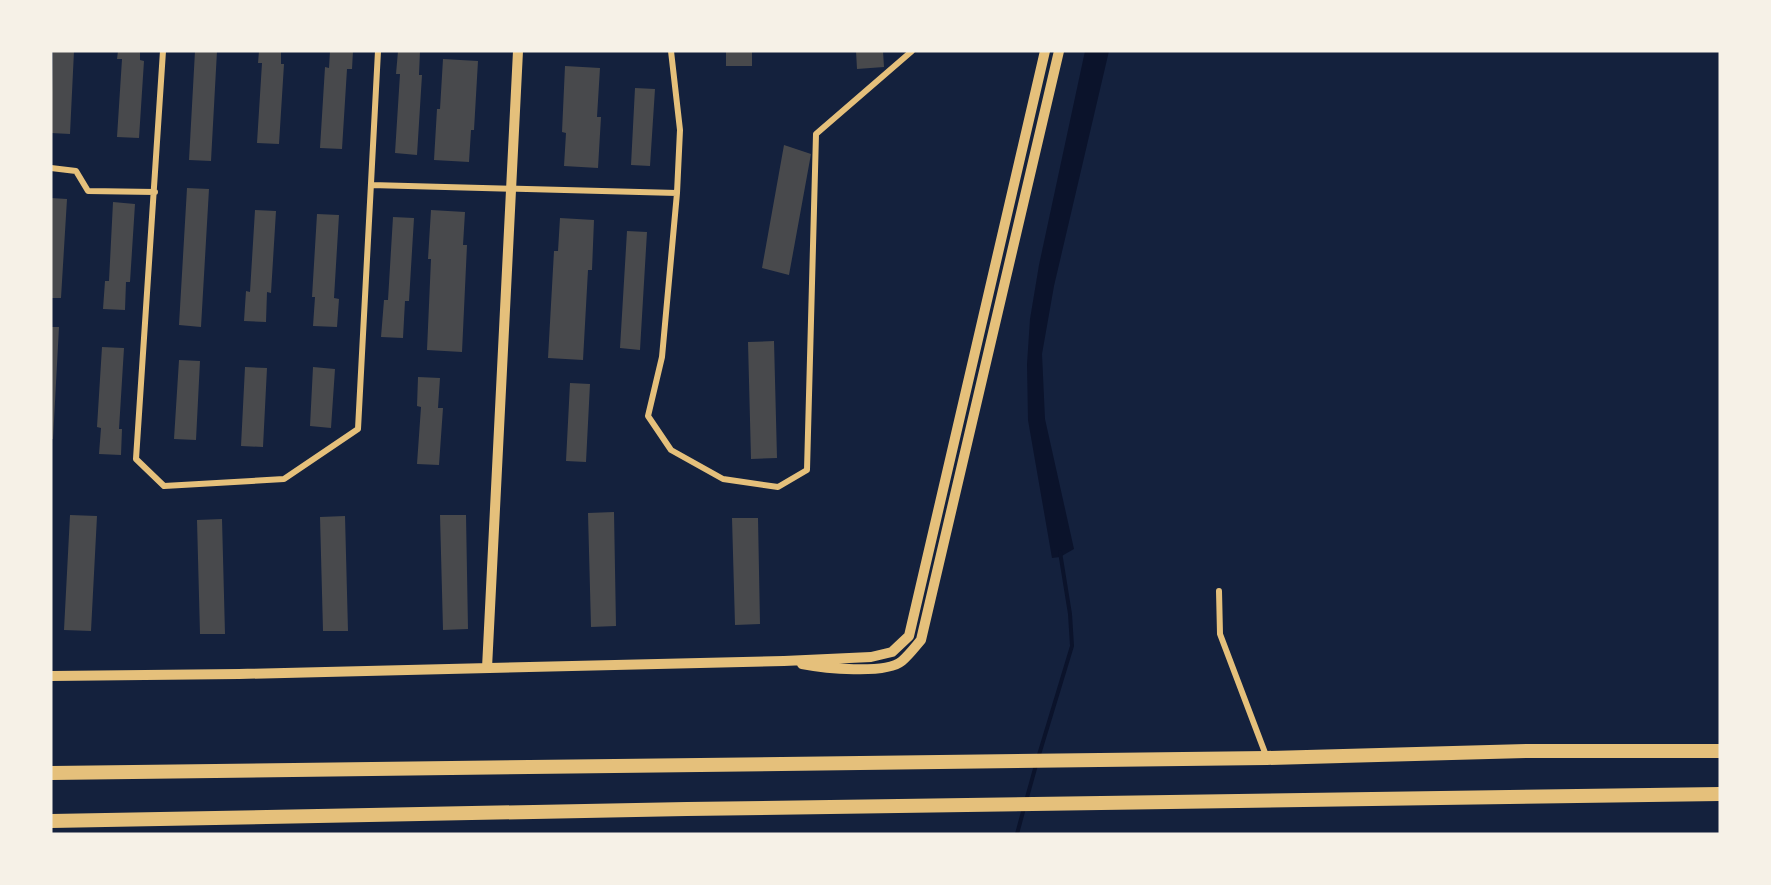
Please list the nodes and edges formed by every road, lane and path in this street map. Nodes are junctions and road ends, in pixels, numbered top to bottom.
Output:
1 (163, 51) edge
2 (378, 51) edge
3 (518, 51) edge
4 (671, 51) edge
5 (912, 51) edge
6 (1045, 51) edge
7 (1059, 51) edge
8 (51, 168) edge
9 (371, 185) junction
10 (511, 188) junction
11 (155, 192) junction
12 (677, 193) junction
13 (1220, 591) dead end
14 (784, 661) junction
15 (487, 668) junction
16 (51, 676) edge
17 (1720, 752) edge
18 (1267, 758) junction
19 (51, 773) edge
20 (1720, 794) edge
21 (51, 821) edge

1 - 11 street
2 - 9 street
3 - 10 street
4 - 12 street
5 - 12 street
6 - 14 street
7 - 14 street
8 - 11 street
9 - 10 street
9 - 11 street
10 - 12 street
10 - 15 street
13 - 18 street
14 - 15 street
15 - 16 street
17 - 18 main road
18 - 19 main road
20 - 21 main road

